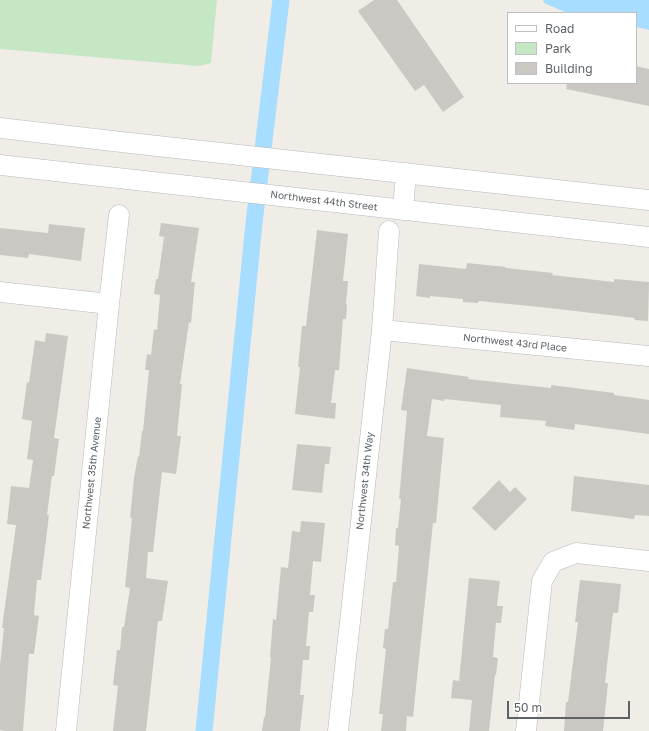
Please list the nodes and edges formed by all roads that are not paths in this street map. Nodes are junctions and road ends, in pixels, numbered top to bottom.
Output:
1 (0, 128) edge
2 (0, 165) edge
3 (406, 173) junction
4 (649, 200) edge
5 (403, 210) junction
6 (119, 215) dead end
7 (389, 232) dead end
8 (649, 237) edge
9 (0, 292) edge
10 (109, 304) junction
11 (382, 330) junction
12 (649, 356) edge
13 (649, 561) edge
14 (66, 731) edge
15 (338, 731) edge
16 (526, 731) edge

1 - 3 street
2 - 5 street, Northwest 44th Street
3 - 4 street
3 - 5 street
5 - 8 street, Northwest 44th Street
6 - 10 street, Northwest 35th Avenue
7 - 11 street, Northwest 34th Way
9 - 10 street
10 - 14 street, Northwest 35th Avenue
11 - 12 street, Northwest 43rd Place
11 - 15 street, Northwest 34th Way
13 - 16 street

